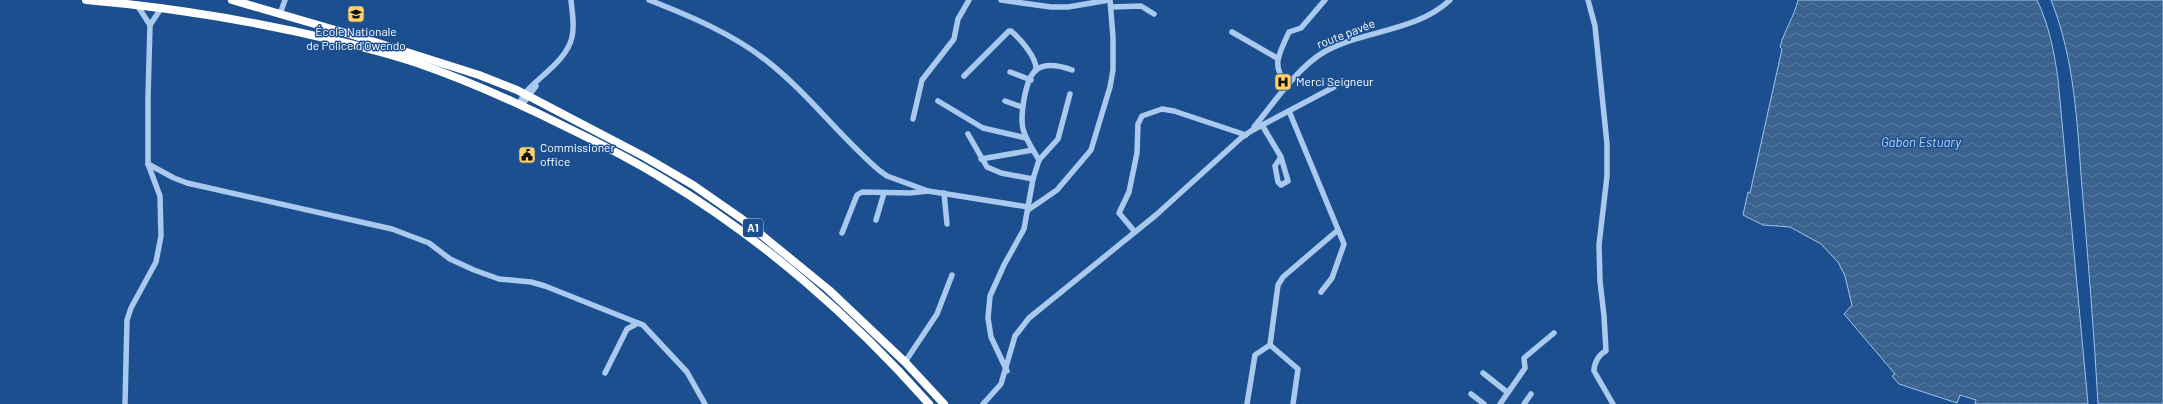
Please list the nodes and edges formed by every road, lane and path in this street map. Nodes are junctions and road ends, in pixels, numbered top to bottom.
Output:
1 (86, 0) edge
2 (232, 0) edge
3 (285, 0) edge
4 (570, 0) edge
5 (649, 0) edge
6 (966, 0) edge
7 (970, 0) edge
8 (1001, 0) edge
9 (1110, 0) edge
10 (1325, 0) edge
11 (1450, 0) edge
12 (1588, 0) edge
13 (1016, 2) edge
14 (136, 4) junction
15 (162, 7) junction
16 (1112, 7) junction
17 (280, 14) junction
18 (1154, 14) dead end
19 (150, 25) junction
20 (1232, 32) dead end
21 (1277, 58) junction
22 (1036, 70) junction
23 (1072, 70) dead end
24 (1010, 72) dead end
25 (964, 76) dead end
26 (1031, 80) junction
27 (1288, 86) junction
28 (1334, 87) dead end
29 (1070, 94) dead end
30 (526, 95) junction
31 (938, 101) dead end
32 (1005, 101) dead end
33 (520, 104) junction
34 (1022, 107) junction
35 (1289, 111) junction
36 (913, 118) dead end
37 (1262, 125) junction
38 (1251, 131) junction
39 (968, 134) dead end
40 (1246, 135) junction
41 (1026, 138) junction
42 (1033, 150) junction
43 (1281, 157) dead end
44 (981, 159) junction
45 (1039, 160) junction
46 (148, 164) junction
47 (1033, 179) junction
48 (928, 191) junction
49 (944, 193) junction
50 (884, 194) junction
51 (1028, 209) junction
52 (876, 220) dead end
53 (946, 224) dead end
54 (1338, 230) junction
55 (842, 232) dead end
56 (1135, 232) junction
57 (952, 275) dead end
58 (1321, 292) dead end
59 (643, 325) junction
60 (1554, 333) dead end
61 (1270, 344) junction
62 (905, 362) junction
63 (1007, 371) junction
64 (1483, 373) dead end
65 (605, 374) dead end
66 (1507, 392) junction
67 (1471, 394) dead end
68 (1531, 394) dead end
69 (126, 404) edge
70 (705, 404) edge
71 (929, 404) edge
72 (944, 404) edge
73 (983, 404) edge
74 (1247, 404) edge
75 (1293, 404) edge
76 (1484, 404) edge
77 (1500, 404) edge
78 (1524, 404) edge
79 (1613, 404) edge

1 - 14 highway, A1
2 - 17 highway, A1
3 - 17 street
4 - 30 street
5 - 48 street
6 - 7 street
7 - 36 street
8 - 13 street
9 - 13 street
9 - 16 street
10 - 21 street
11 - 27 street, route pavée
12 - 79 street
14 - 15 highway, A1
14 - 19 street
15 - 19 street
15 - 33 highway, A1
16 - 18 street
16 - 51 street
17 - 30 highway, A1
19 - 46 street
20 - 21 street
21 - 27 street
22 - 23 street
22 - 25 street
22 - 26 street
24 - 26 street
26 - 34 street
27 - 38 street, route pavée
28 - 35 street
29 - 45 street
30 - 33 street
30 - 62 highway, A1
31 - 41 street
32 - 34 street
33 - 71 highway, A1
34 - 41 street
35 - 37 street
35 - 54 street
37 - 38 street
37 - 43 street
38 - 40 street
39 - 44 street
40 - 56 street
40 - 56 street
41 - 42 street
42 - 44 street
42 - 45 street
44 - 47 street
45 - 47 street
46 - 59 street
46 - 69 street
47 - 51 street
48 - 49 street
48 - 50 street
49 - 51 street
49 - 53 street
50 - 52 street
50 - 55 street
51 - 63 street
54 - 58 street
54 - 61 street
56 - 63 street
57 - 62 street
59 - 65 street
59 - 70 street
60 - 66 street
61 - 74 street
61 - 75 street
62 - 72 highway, A1
63 - 73 street
64 - 66 street
66 - 77 street
67 - 76 street
68 - 78 street

